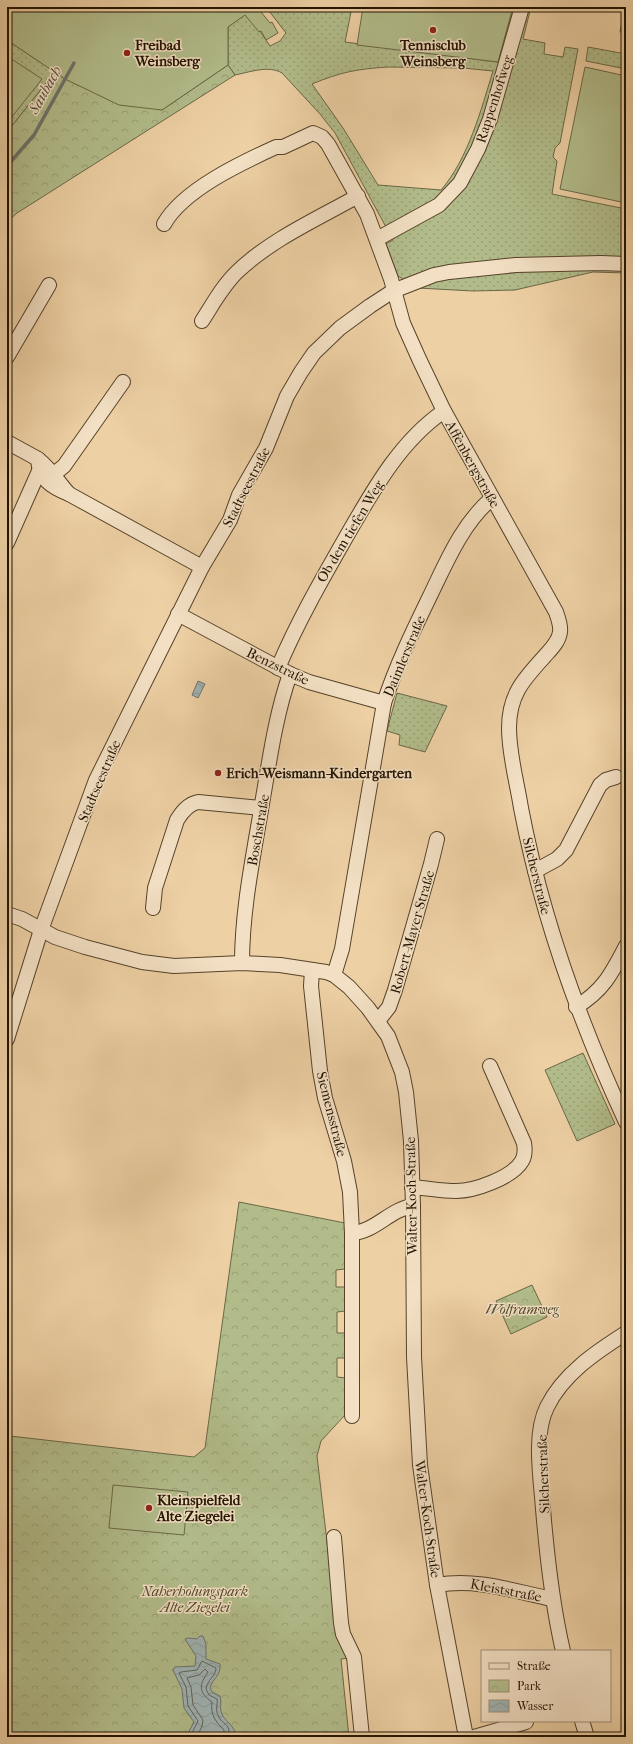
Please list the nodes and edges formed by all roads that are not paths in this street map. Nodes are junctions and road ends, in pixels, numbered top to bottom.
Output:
1 (522, 7) edge
2 (358, 196) junction
3 (164, 224) dead end
4 (377, 239) junction
5 (626, 264) edge
6 (48, 286) dead end
7 (393, 291) junction
8 (202, 321) dead end
9 (7, 357) edge
10 (123, 382) dead end
11 (444, 411) junction
12 (7, 442) edge
13 (38, 465) junction
14 (54, 474) junction
15 (69, 494) junction
16 (492, 498) junction
17 (7, 543) edge
18 (202, 567) junction
19 (178, 614) junction
20 (560, 632) joint
21 (284, 671) junction
22 (384, 703) junction
23 (616, 777) dead end
24 (261, 808) junction
25 (437, 839) dead end
26 (535, 871) junction
27 (153, 908) dead end
28 (7, 914) edge
29 (41, 930) junction
30 (626, 946) edge
31 (242, 963) junction
32 (312, 970) junction
33 (334, 975) junction
34 (576, 1007) junction
35 (378, 1021) junction
36 (7, 1039) edge
37 (490, 1066) dead end
38 (626, 1122) edge
39 (412, 1187) junction
40 (414, 1206) junction
41 (352, 1233) junction
42 (626, 1333) edge
43 (352, 1416) dead end
44 (334, 1538) dead end
45 (437, 1585) junction
46 (552, 1599) junction
47 (563, 1650) edge
48 (526, 1722) dead end
49 (582, 1722) edge
50 (362, 1737) edge
51 (466, 1737) edge
52 (474, 1737) edge
53 (587, 1737) edge

1 - 4 street, Rappenhofweg
2 - 3 street, Affenbergstraße
2 - 4 street, Affenbergstraße
2 - 8 street
4 - 7 street, Affenbergstraße
5 - 7 street, Stadtseestraße
6 - 9 street
7 - 11 street, Affenbergstraße
7 - 18 street, Stadtseestraße
10 - 14 street
11 - 16 street, Affenbergstraße
11 - 21 street, Ob dem tiefen Weg
12 - 13 street
13 - 14 street
13 - 15 street
13 - 17 street
14 - 15 street
15 - 18 street
16 - 20 street, Affenbergstraße
16 - 22 street, Daimlerstraße
18 - 19 street, Stadtseestraße
19 - 21 street, Benzstraße
19 - 29 street, Stadtseestraße
20 - 26 street, Silcherstraße
21 - 22 street, Benzstraße
21 - 24 street, Boschstraße
22 - 33 street, Daimlerstraße
23 - 26 street
24 - 27 street
24 - 31 street, Boschstraße
25 - 35 street, Robert-Mayer-Straße
26 - 34 street, Silcherstraße
28 - 29 street, Walter-Koch-Straße
29 - 31 street, Walter-Koch-Straße
29 - 36 street, Stadtseestraße
30 - 34 street
31 - 32 street, Walter-Koch-Straße
32 - 33 street, Walter-Koch-Straße
32 - 41 street, Siemensstraße
33 - 35 street, Walter-Koch-Straße
34 - 38 street, Silcherstraße
35 - 39 street, Walter-Koch-Straße
37 - 39 street
39 - 40 street, Walter-Koch-Straße
40 - 41 street
40 - 45 street, Walter-Koch-Straße
41 - 43 street, Siemensstraße
42 - 46 street, Silcherstraße
44 - 50 street
45 - 46 street, Kleiststraße
45 - 51 street, Walter-Koch-Straße
46 - 47 street, Silcherstraße
48 - 52 street
49 - 53 street

